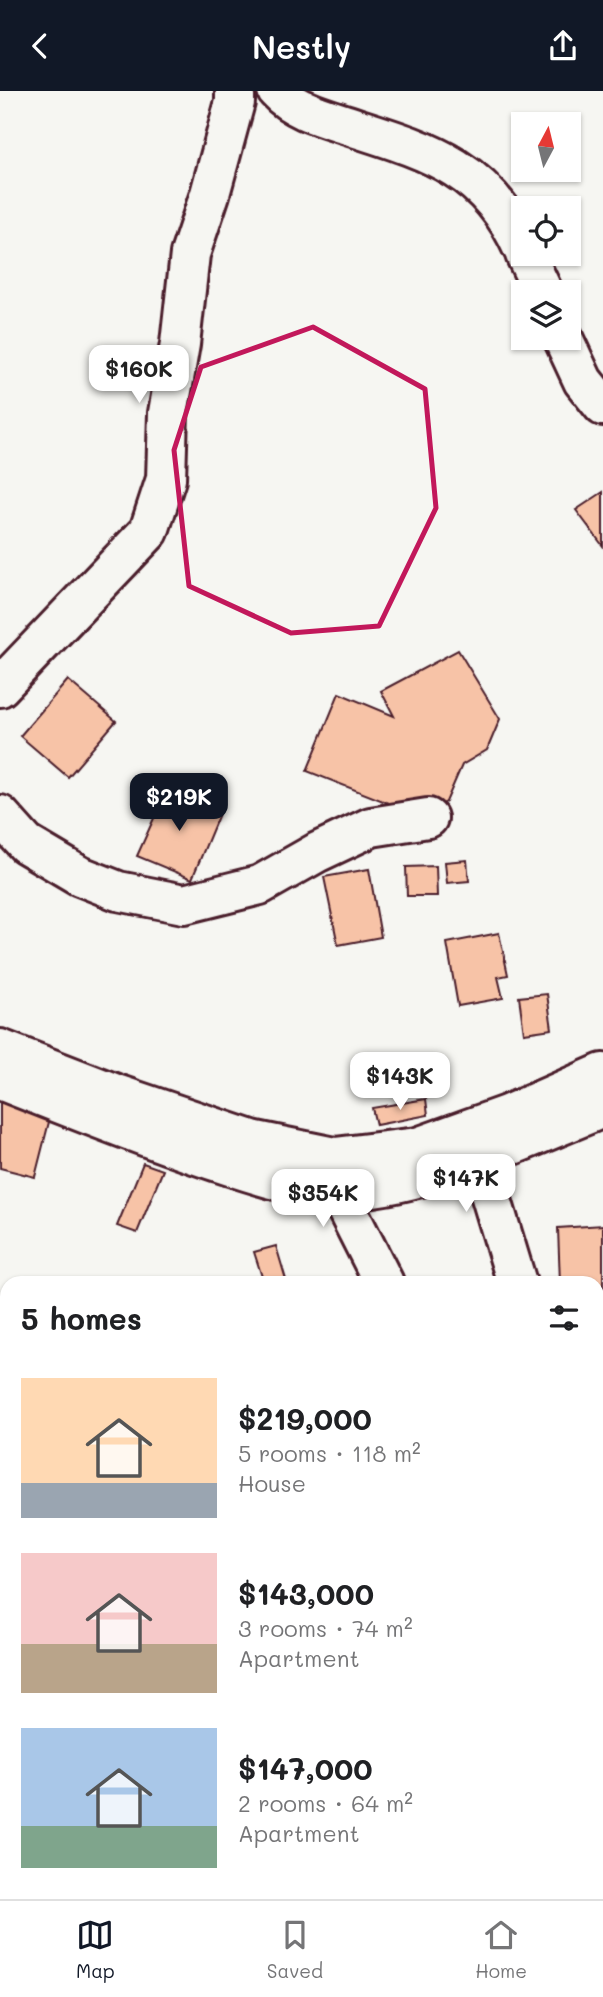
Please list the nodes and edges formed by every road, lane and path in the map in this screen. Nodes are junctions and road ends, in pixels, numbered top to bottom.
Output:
1 (235, 91) edge
2 (277, 91) edge
3 (511, 225) edge
4 (569, 350) edge
5 (603, 406) edge
6 (0, 687) edge
7 (0, 814) edge
8 (428, 818) dead end
9 (0, 1049) edge
10 (603, 1073) edge
11 (0, 1080) edge
12 (603, 1108) edge
13 (475, 1142) junction
14 (336, 1173) junction
15 (381, 1276) edge
16 (515, 1276) edge

1 - 6 street
2 - 3 street
4 - 5 street
7 - 8 street
9 - 14 street
10 - 13 street
11 - 14 street
12 - 13 street
13 - 14 street
13 - 16 street
14 - 15 street

